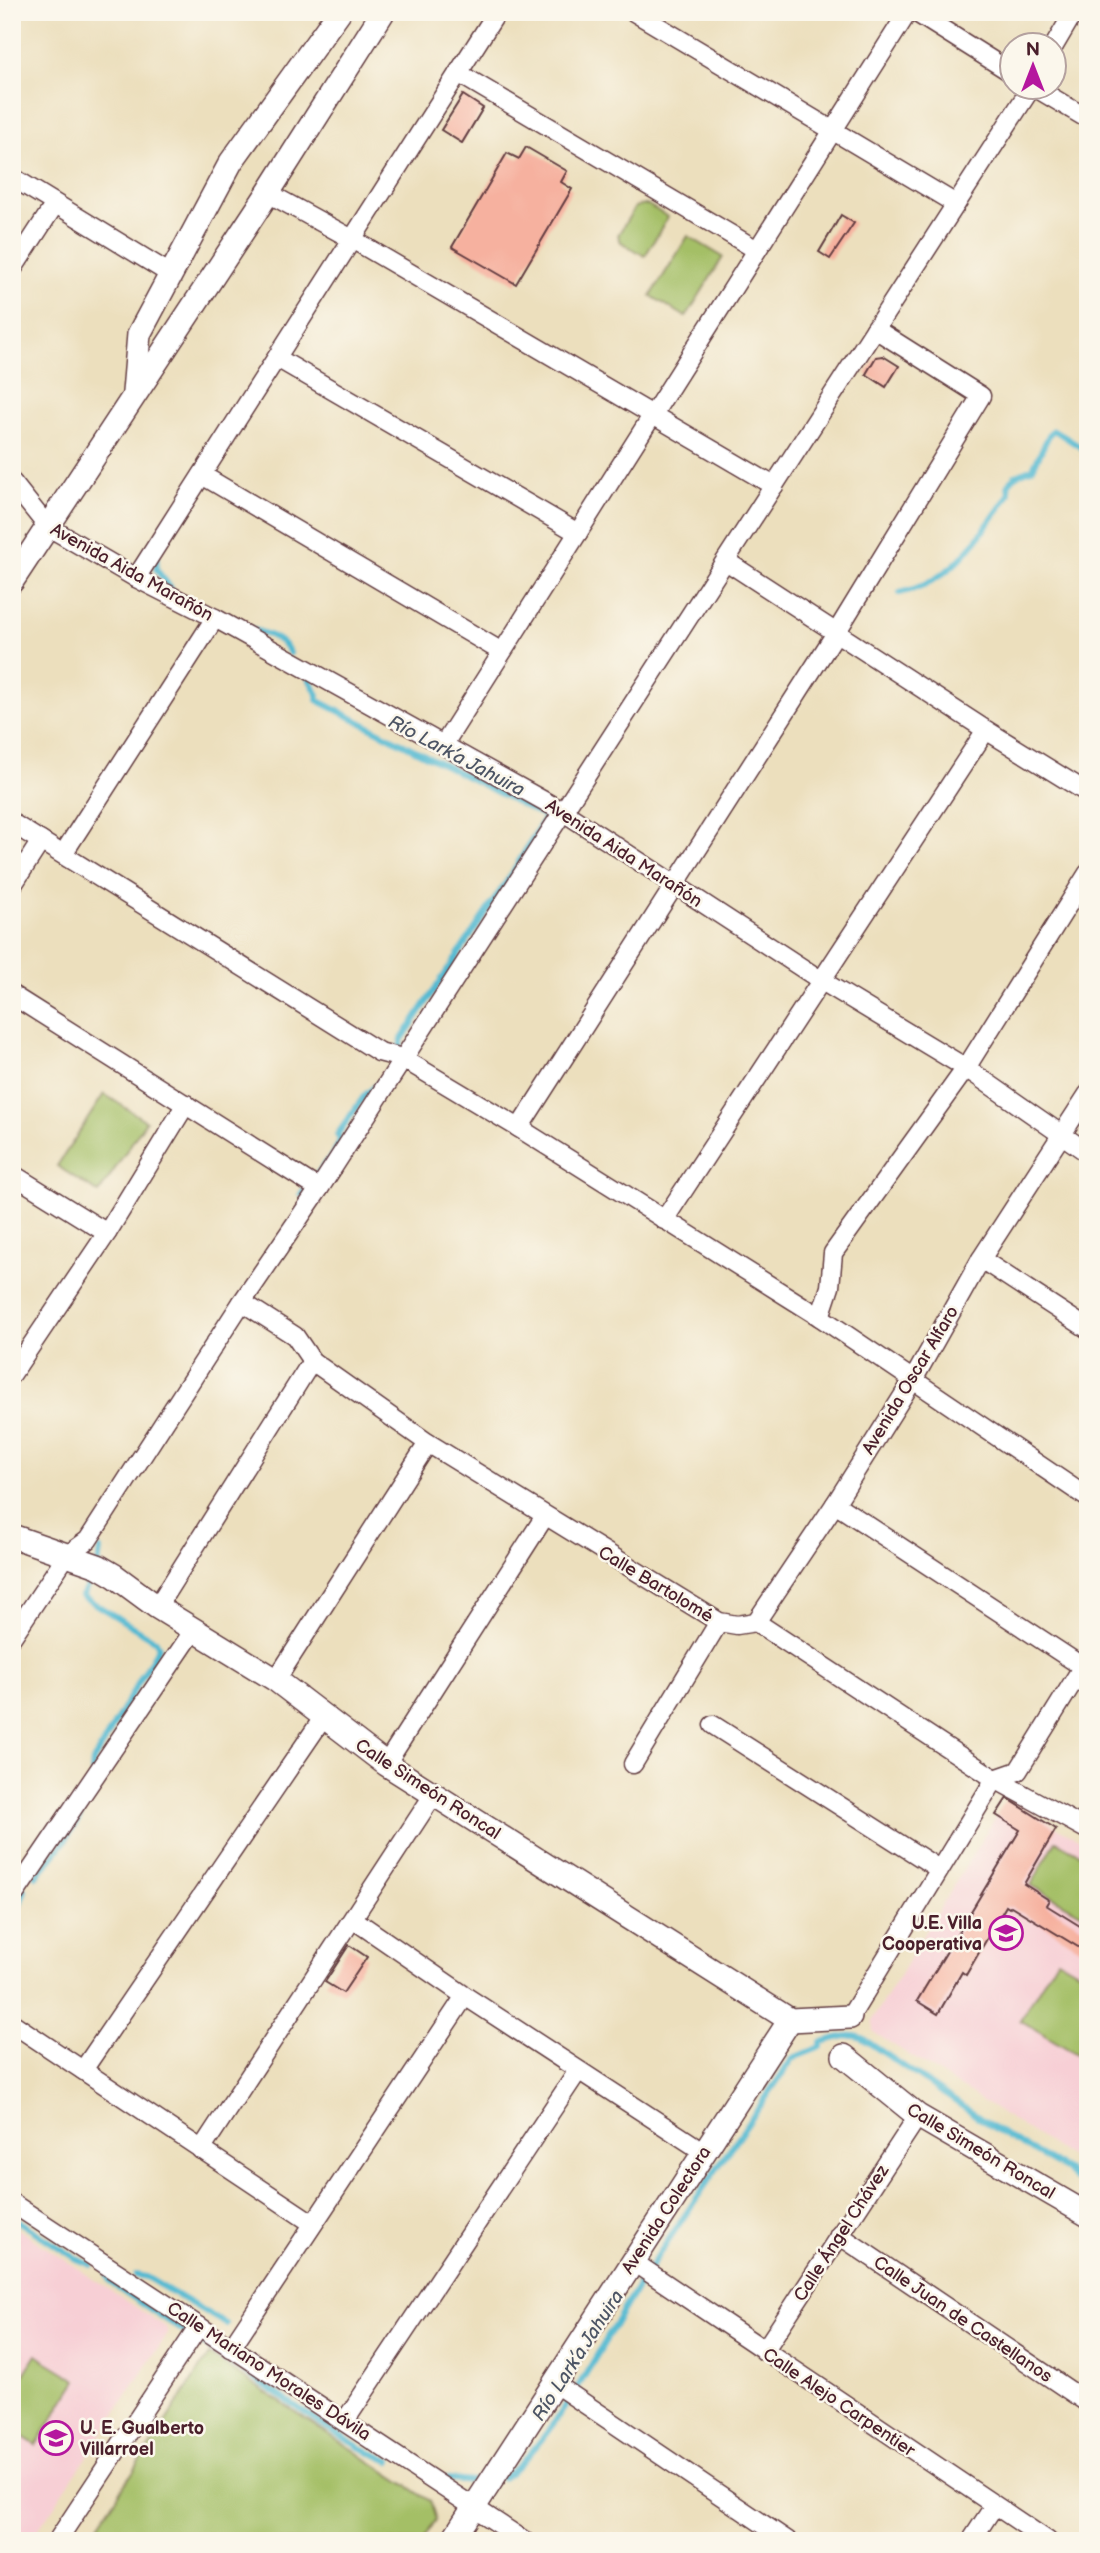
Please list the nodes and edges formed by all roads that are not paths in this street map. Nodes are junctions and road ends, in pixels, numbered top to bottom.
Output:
1 (339, 12) edge
2 (383, 12) edge
3 (497, 12) edge
4 (634, 12) edge
5 (908, 12) edge
6 (915, 12) edge
7 (1074, 12) edge
8 (1063, 32) edge
9 (998, 64) edge
10 (457, 73) junction
11 (1022, 102) edge
12 (1059, 102) edge
13 (1088, 120) edge
14 (834, 131) junction
15 (12, 177) edge
16 (268, 193) junction
17 (55, 204) junction
18 (956, 204) junction
19 (352, 239) junction
20 (757, 250) junction
21 (12, 270) edge
22 (172, 275) junction
23 (875, 329) junction
24 (277, 358) junction
25 (134, 394) junction
26 (652, 416) junction
27 (202, 475) junction
28 (12, 482) edge
29 (774, 486) junction
30 (47, 526) junction
31 (578, 533) junction
32 (726, 561) junction
33 (136, 578) junction
34 (12, 581) edge
35 (215, 618) junction
36 (836, 633) junction
37 (502, 652) junction
38 (986, 730) junction
39 (443, 744) junction
40 (1088, 793) edge
41 (562, 811) junction
42 (12, 824) edge
43 (41, 841) junction
44 (63, 854) junction
45 (1088, 873) edge
46 (12, 886) edge
47 (674, 886) junction
48 (822, 981) junction
49 (12, 995) edge
50 (402, 1058) junction
51 (966, 1068) junction
52 (1088, 1094) edge
53 (186, 1104) junction
54 (519, 1128) junction
55 (1060, 1135) junction
56 (1088, 1153) edge
57 (12, 1174) edge
58 (319, 1189) junction
59 (664, 1220) junction
60 (107, 1233) junction
61 (981, 1259) junction
62 (242, 1302) junction
63 (820, 1317) junction
64 (1088, 1329) edge
65 (20, 1347) edge
66 (312, 1361) junction
67 (12, 1374) edge
68 (913, 1380) junction
69 (428, 1443) junction
70 (1088, 1498) edge
71 (835, 1504) junction
72 (545, 1516) junction
73 (12, 1536) edge
74 (66, 1556) junction
75 (157, 1608) junction
76 (719, 1622) junction
77 (756, 1622) junction
78 (194, 1630) junction
79 (12, 1637) edge
80 (1085, 1662) edge
81 (276, 1680) junction
82 (323, 1718) junction
83 (713, 1725) dead end
84 (386, 1764) junction
85 (633, 1764) dead end
86 (995, 1779) junction
87 (435, 1794) junction
88 (1088, 1830) edge
89 (939, 1870) junction
90 (12, 1898) edge
91 (353, 1919) junction
92 (465, 1996) junction
93 (850, 2017) joint
94 (790, 2021) junction
95 (12, 2023) edge
96 (844, 2056) dead end
97 (83, 2070) junction
98 (578, 2071) junction
99 (918, 2116) junction
100 (201, 2150) junction
101 (704, 2152) junction
102 (12, 2203) edge
103 (1088, 2215) edge
104 (312, 2223) junction
105 (839, 2235) junction
106 (632, 2261) junction
107 (199, 2326) junction
108 (231, 2348) junction
109 (764, 2351) junction
110 (554, 2383) junction
111 (1088, 2403) edge
112 (345, 2421) junction
113 (475, 2506) junction
114 (994, 2506) junction
115 (57, 2541) edge
116 (452, 2541) edge
117 (525, 2541) edge
118 (788, 2541) edge
119 (971, 2541) edge
120 (1048, 2541) edge

1 - 22 street
2 - 16 street
3 - 10 street
4 - 14 street
5 - 14 street
6 - 9 street
7 - 8 street
10 - 19 street
10 - 20 street
11 - 18 street
12 - 13 street
14 - 18 street
14 - 20 street
15 - 17 street
16 - 19 street
16 - 25 street
17 - 21 street
17 - 22 street
18 - 23 street
19 - 24 street
19 - 26 street
20 - 26 street
22 - 25 street
23 - 29 street
23 - 36 street
24 - 27 street
24 - 31 street
25 - 30 street
26 - 29 street
26 - 31 street
27 - 33 street
27 - 37 street
28 - 30 street, Avenida Aida Marañón
29 - 32 street
30 - 33 street, Avenida Aida Marañón
30 - 34 street
31 - 37 street
32 - 36 street
32 - 41 street
33 - 35 street, Avenida Aida Marañón
35 - 39 street, Avenida Aida Marañón
35 - 44 street
36 - 38 street
36 - 47 street
37 - 39 street
38 - 40 street
38 - 48 street
39 - 41 street, Avenida Aida Marañón
41 - 47 street, Avenida Aida Marañón
41 - 50 street
42 - 43 street
43 - 44 street
43 - 46 street
44 - 50 street
45 - 51 street
47 - 48 street, Avenida Aida Marañón
47 - 54 street
48 - 51 street, Avenida Aida Marañón
48 - 59 street
49 - 53 street
50 - 54 street
50 - 58 street
51 - 55 street, Avenida Aida Marañón
51 - 63 street
52 - 55 street, Avenida Oscar Alfaro
53 - 58 street
53 - 60 street
54 - 59 street
55 - 56 street, Avenida Aida Marañón
55 - 61 street, Avenida Oscar Alfaro
57 - 60 street
58 - 62 street
59 - 63 street
60 - 65 street
61 - 64 street
61 - 68 street, Avenida Oscar Alfaro
62 - 66 street, Calle Bartolomé
62 - 74 street
63 - 68 street
65 - 67 street
66 - 69 street, Calle Bartolomé
66 - 75 street
68 - 70 street
68 - 71 street, Avenida Oscar Alfaro
69 - 72 street, Calle Bartolomé
69 - 81 street
71 - 77 street, Avenida Oscar Alfaro
71 - 80 street
72 - 76 street, Calle Bartolomé
72 - 84 street
73 - 74 street, Calle Simeón Roncal
74 - 75 street, Calle Simeón Roncal
74 - 79 street
75 - 78 street, Calle Simeón Roncal
76 - 77 street, Calle Bartolomé
76 - 85 street
77 - 86 street
78 - 81 street, Calle Simeón Roncal
78 - 90 street
80 - 86 street
81 - 82 street, Calle Simeón Roncal
82 - 84 street, Calle Simeón Roncal
82 - 97 street
83 - 89 street
84 - 87 street, Calle Simeón Roncal
86 - 88 street
86 - 89 street
87 - 91 street
87 - 94 street, Calle Simeón Roncal
89 - 93 street
91 - 92 street
91 - 100 street
92 - 98 street
92 - 104 street
93 - 94 street
94 - 101 street, Avenida Colectora
95 - 97 street
96 - 99 street, Calle Simeón Roncal
97 - 100 street
98 - 101 street
98 - 112 street
99 - 103 street, Calle Simeón Roncal
99 - 105 street, Calle Ángel Chávez
100 - 104 street
101 - 106 street, Avenida Colectora
102 - 107 street, Calle Mariano Morales Dávila
104 - 108 street
105 - 109 street, Calle Ángel Chávez
105 - 111 street, Calle Juan de Castellanos
106 - 109 street, Calle Alejo Carpentier
106 - 110 street, Avenida Colectora
107 - 108 street, Calle Mariano Morales Dávila
107 - 115 street
108 - 112 street, Calle Mariano Morales Dávila
109 - 114 street, Calle Alejo Carpentier
110 - 113 street, Avenida Colectora
110 - 118 street
112 - 113 street, Calle Mariano Morales Dávila
113 - 116 street, Avenida Colectora
113 - 117 street, Calle Mariano Morales Dávila
114 - 119 street
114 - 120 street, Calle Alejo Carpentier

